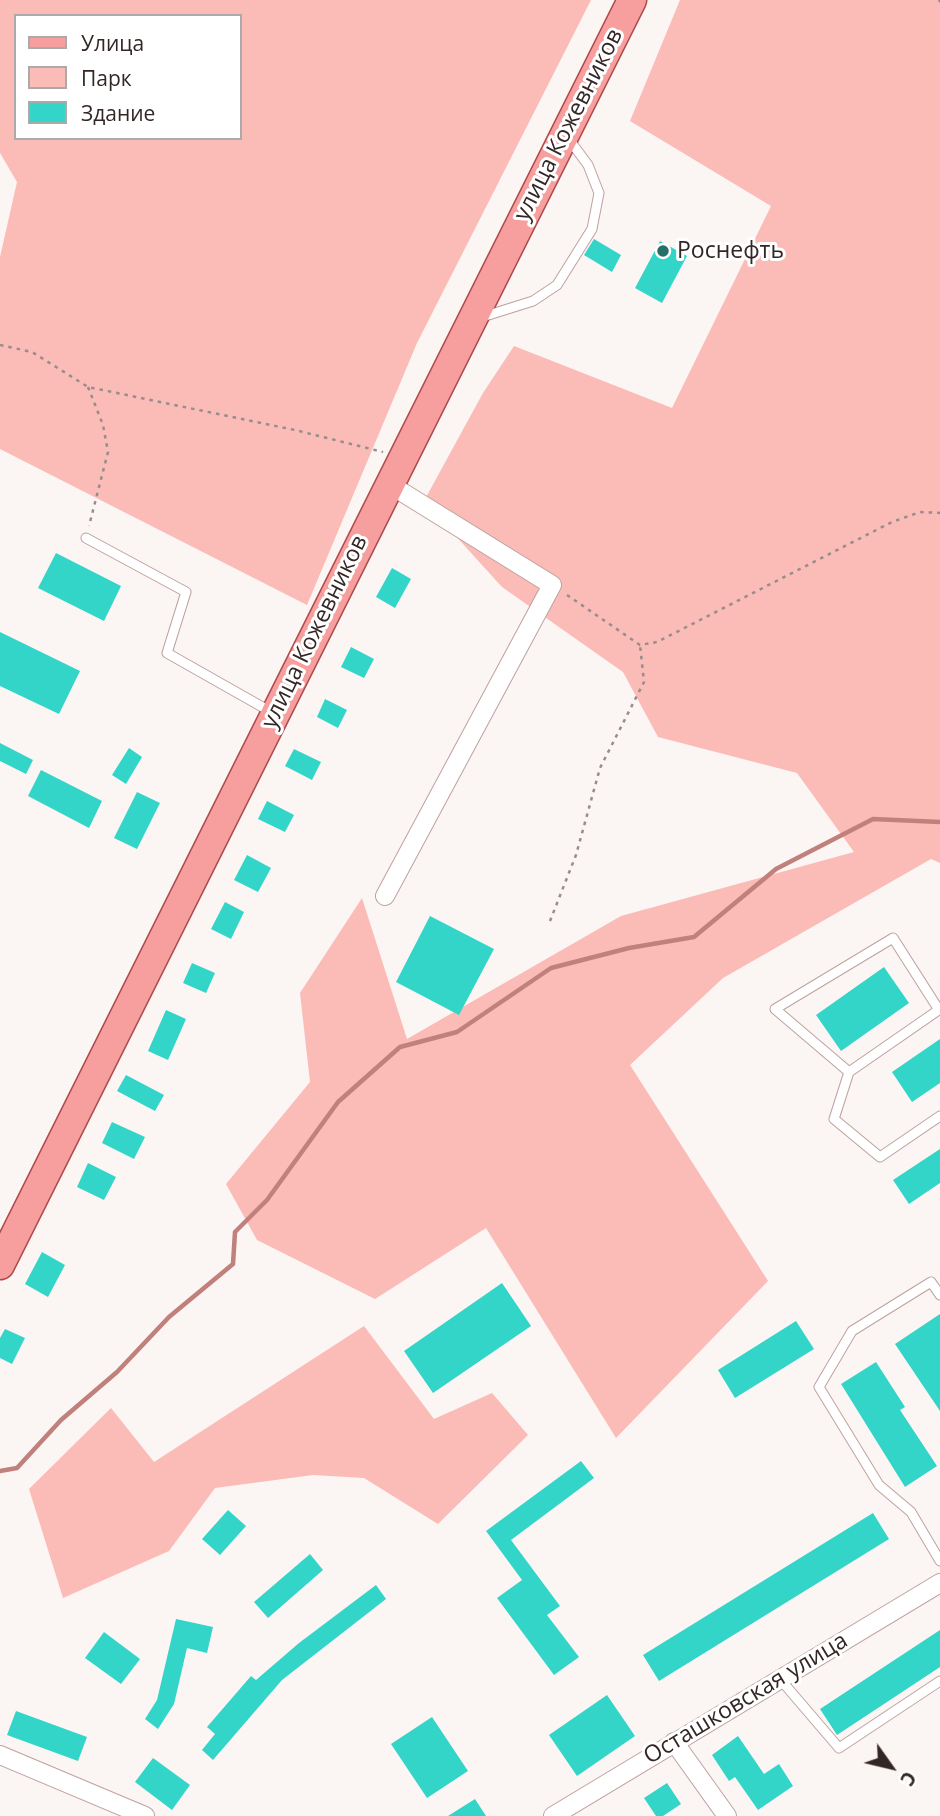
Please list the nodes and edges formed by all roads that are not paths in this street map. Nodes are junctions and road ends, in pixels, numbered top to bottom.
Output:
1 (632, 0) edge
2 (565, 133) junction
3 (471, 321) junction
4 (389, 484) junction
5 (86, 538) road end
6 (275, 713) junction
7 (385, 896) dead end
8 (940, 1010) edge
9 (849, 1072) junction
10 (940, 1116) edge
11 (2, 1255) edge
12 (940, 1295) edge
13 (940, 1562) edge
14 (940, 1583) edge
15 (780, 1679) junction
16 (940, 1681) edge
17 (674, 1742) junction
18 (0, 1755) edge
19 (145, 1816) edge
20 (554, 1816) edge
21 (727, 1816) edge

1 - 2 main road, улица Кожевников
2 - 3 main road, улица Кожевников
2 - 3 lane
3 - 4 main road, улица Кожевников
4 - 6 main road, улица Кожевников
4 - 7 street
5 - 6 lane
6 - 11 main road, улица Кожевников
8 - 9 lane
8 - 9 lane
9 - 10 lane
12 - 13 lane
14 - 15 street, Осташковская улица
15 - 16 lane
15 - 17 street, Осташковская улица
17 - 20 street, Осташковская улица
17 - 21 street
18 - 19 street

